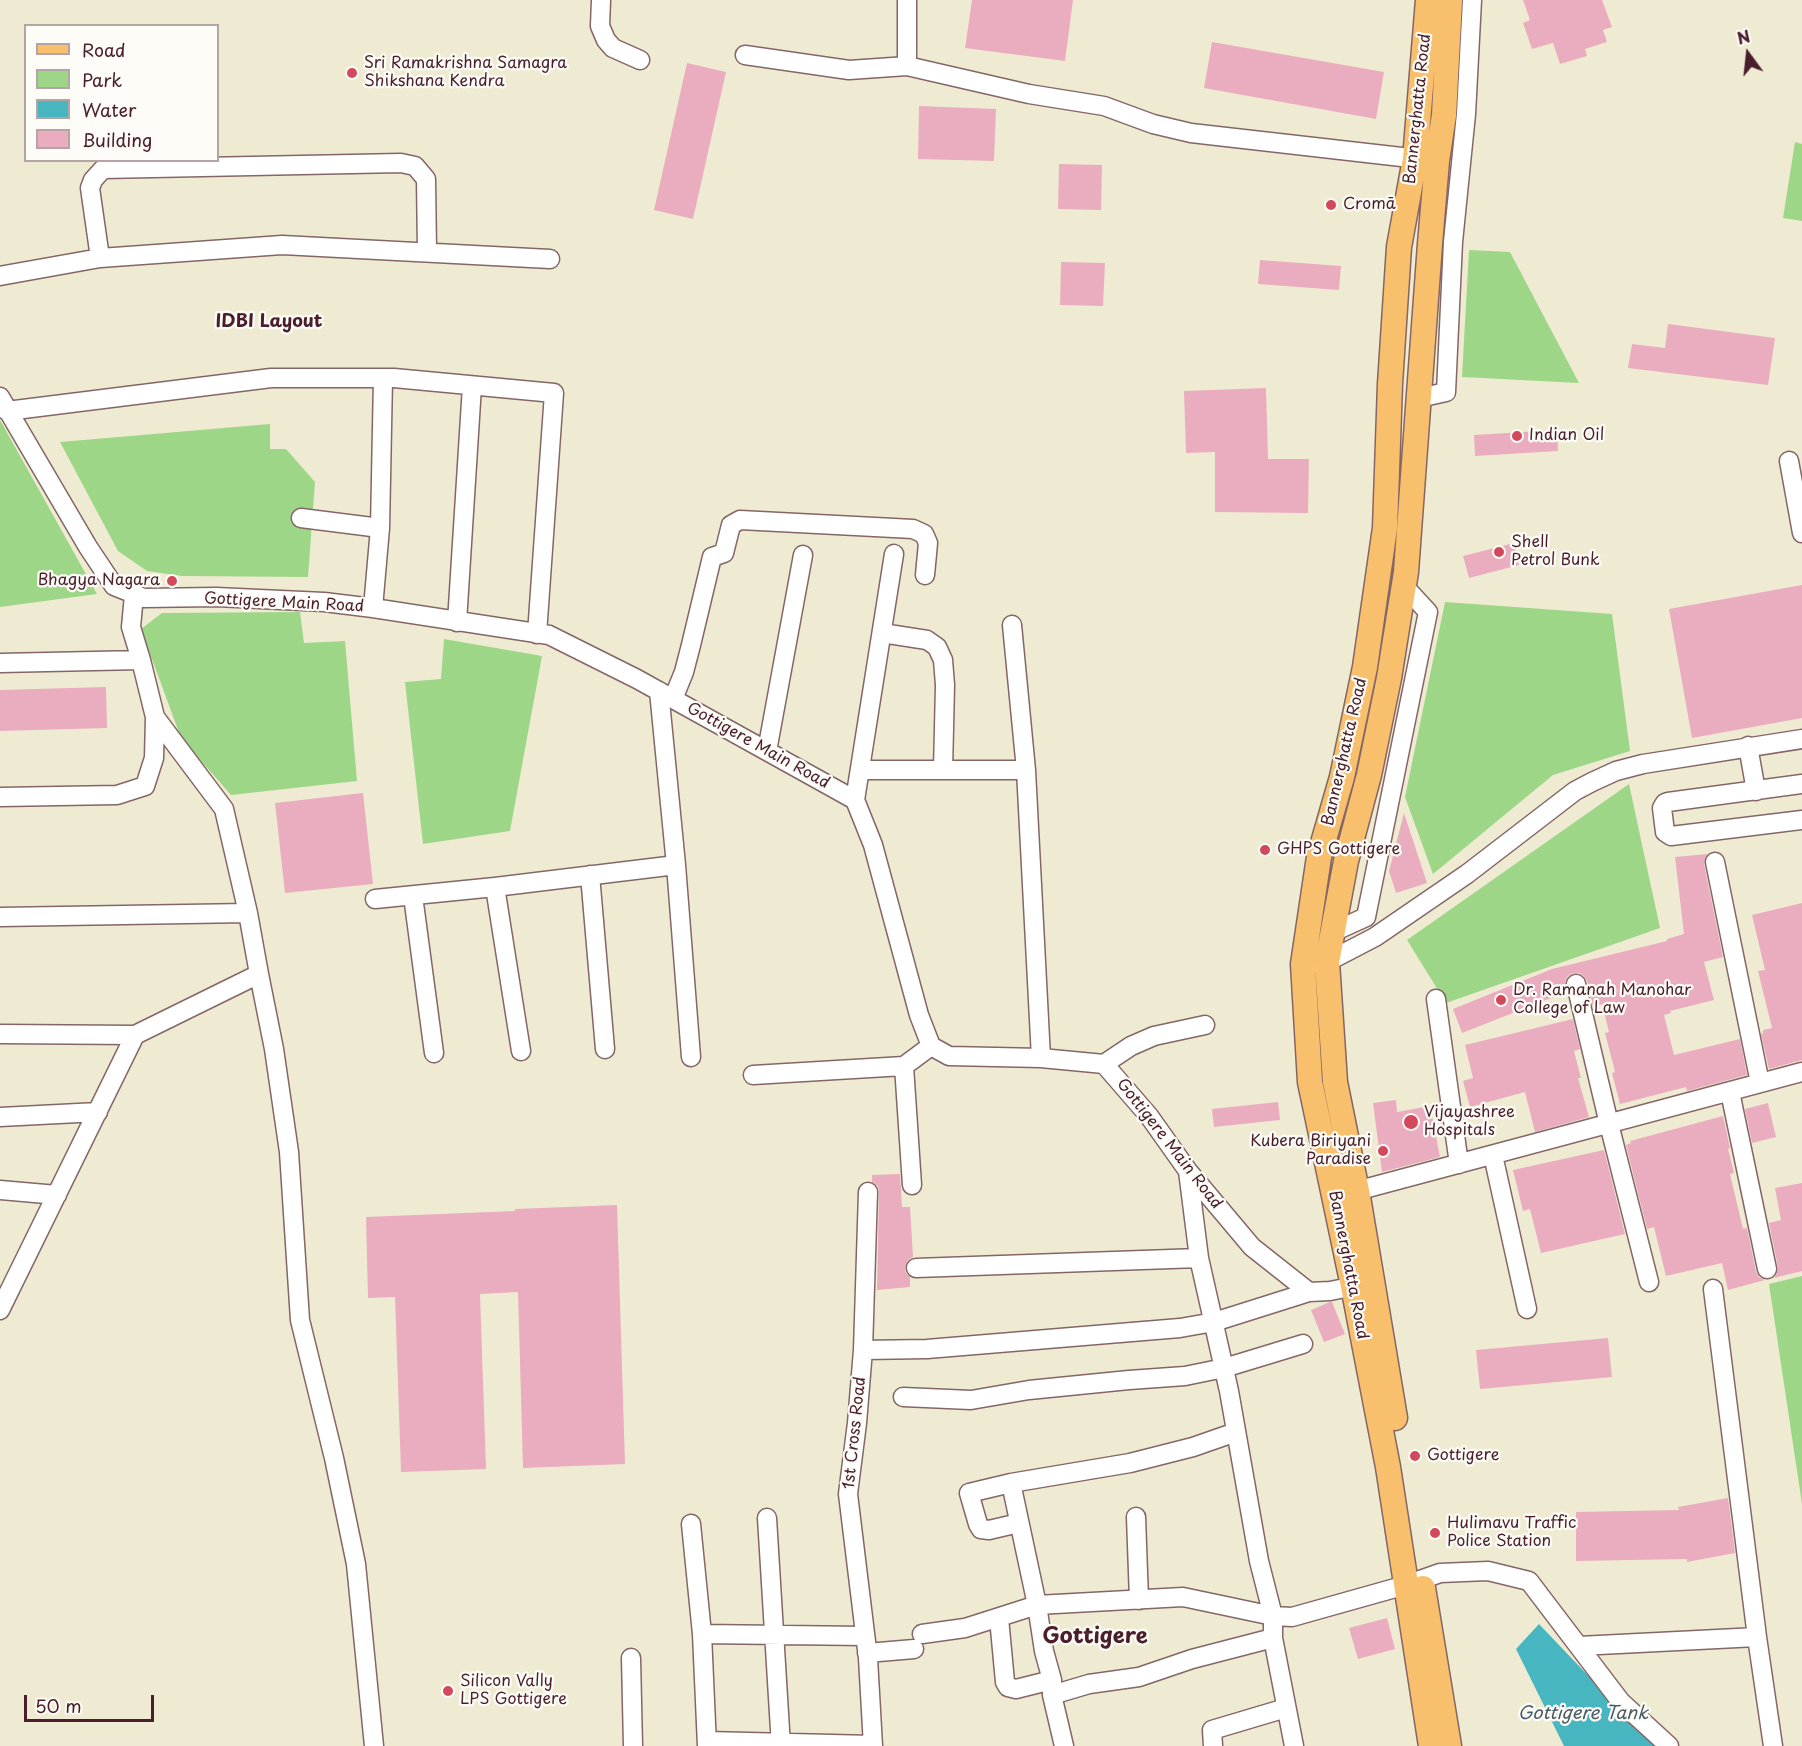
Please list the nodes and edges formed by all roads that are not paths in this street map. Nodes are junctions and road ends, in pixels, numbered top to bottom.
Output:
1 (601, 0) edge
2 (907, 0) edge
3 (1428, 0) edge
4 (1450, 0) edge
5 (1472, 0) edge
6 (745, 55) dead end
7 (640, 60) dead end
8 (907, 66) junction
9 (1426, 160) junction
10 (427, 252) junction
11 (100, 258) junction
12 (550, 259) dead end
13 (0, 276) edge
14 (383, 378) junction
15 (472, 386) junction
16 (1419, 398) junction
17 (4, 404) edge
18 (1789, 461) dead end
19 (301, 518) dead end
20 (380, 528) junction
21 (1802, 533) edge
22 (894, 554) dead end
23 (803, 555) dead end
24 (925, 575) dead end
25 (134, 595) junction
26 (373, 608) junction
27 (457, 622) junction
28 (1012, 625) dead end
29 (537, 633) junction
30 (882, 633) junction
31 (141, 660) junction
32 (0, 663) edge
33 (666, 695) junction
34 (155, 717) junction
35 (1802, 739) edge
36 (1748, 746) junction
37 (767, 751) junction
38 (860, 770) junction
39 (943, 770) junction
40 (1026, 770) junction
41 (1802, 784) edge
42 (1755, 791) junction
43 (0, 797) edge
44 (855, 800) junction
45 (1802, 820) edge
46 (1715, 862) dead end
47 (676, 865) junction
48 (590, 875) junction
49 (495, 887) junction
50 (413, 896) junction
51 (375, 899) dead end
52 (248, 913) junction
53 (0, 917) edge
54 (1315, 963) junction
55 (259, 974) junction
56 (1576, 984) dead end
57 (1436, 999) dead end
58 (1205, 1025) dead end
59 (0, 1034) edge
60 (135, 1035) junction
61 (931, 1046) junction
62 (605, 1049) dead end
63 (521, 1051) dead end
64 (434, 1053) dead end
65 (691, 1057) dead end
66 (1041, 1058) junction
67 (1104, 1064) junction
68 (904, 1066) junction
69 (1802, 1072) edge
70 (753, 1075) dead end
71 (1760, 1083) junction
72 (1730, 1092) junction
73 (98, 1112) junction
74 (0, 1117) edge
75 (1609, 1124) junction
76 (1493, 1155) junction
77 (1459, 1164) junction
78 (1188, 1171) junction
79 (912, 1185) dead end
80 (0, 1190) edge
81 (868, 1192) dead end
82 (1346, 1194) junction
83 (57, 1195) junction
84 (1199, 1258) junction
85 (916, 1268) dead end
86 (1767, 1269) dead end
87 (1649, 1282) dead end
88 (1362, 1285) junction
89 (1713, 1289) dead end
90 (1310, 1292) junction
91 (0, 1310) edge
92 (1527, 1310) dead end
93 (1214, 1322) junction
94 (1303, 1344) dead end
95 (863, 1350) junction
96 (1224, 1368) junction
97 (903, 1397) dead end
98 (1236, 1432) junction
99 (1011, 1483) junction
100 (1136, 1517) dead end
101 (767, 1518) dead end
102 (1019, 1523) junction
103 (691, 1524) dead end
104 (1414, 1582) junction
105 (1138, 1600) junction
106 (1037, 1605) junction
107 (1273, 1616) junction
108 (999, 1618) junction
109 (702, 1634) junction
110 (774, 1635) junction
111 (1757, 1637) junction
112 (1273, 1638) junction
113 (866, 1645) junction
114 (1579, 1646) junction
115 (631, 1658) dead end
116 (1052, 1688) junction
117 (1287, 1708) junction
118 (707, 1743) edge
119 (781, 1745) edge
120 (873, 1745) edge
121 (374, 1746) edge
122 (633, 1746) edge
123 (1064, 1746) edge
124 (1214, 1746) edge
125 (1294, 1746) edge
126 (1431, 1746) edge
127 (1449, 1746) edge
128 (1670, 1746) edge
129 (1773, 1746) edge

1 - 7 street
2 - 8 street
3 - 9 main road, Bannerghatta Road
4 - 9 main road
5 - 16 street
6 - 8 street
8 - 9 street
9 - 16 main road
9 - 54 main road, Bannerghatta Road
10 - 11 street
10 - 11 street
10 - 12 street
11 - 13 street
14 - 15 street
14 - 17 street
14 - 20 street
15 - 27 street
15 - 29 street
16 - 54 main road
17 - 25 street, Gottigere Main Road
18 - 21 street
19 - 20 street
20 - 26 street
22 - 30 street
23 - 37 street
24 - 33 street
25 - 26 street, Gottigere Main Road
25 - 31 street
26 - 27 street, Gottigere Main Road
27 - 29 street, Gottigere Main Road
28 - 40 street
29 - 33 street, Gottigere Main Road
30 - 38 street
30 - 39 street
31 - 32 street
31 - 34 street
33 - 37 street, Gottigere Main Road
33 - 47 street
34 - 43 street
34 - 52 street
35 - 36 street
36 - 42 street
36 - 54 street
37 - 44 street, Gottigere Main Road
38 - 39 street
38 - 44 street
39 - 40 street
40 - 66 street
41 - 42 street
42 - 45 street
44 - 61 street
46 - 71 street
47 - 48 street
47 - 65 street
48 - 49 street
48 - 62 street
49 - 50 street
49 - 63 street
50 - 51 street
50 - 64 street
52 - 53 street
52 - 55 street
54 - 82 main road, Bannerghatta Road
55 - 60 street
55 - 121 street
56 - 75 street
57 - 77 street
58 - 67 street
59 - 60 street
60 - 73 street
61 - 66 street, Gottigere Main Road
61 - 68 street
66 - 67 street, Gottigere Main Road
67 - 78 street, Gottigere Main Road
68 - 70 street
68 - 79 street
69 - 71 street
71 - 72 street
72 - 75 street
72 - 86 street
73 - 74 street
73 - 83 street
75 - 76 street
75 - 87 street
76 - 77 street
76 - 92 street
77 - 82 street
78 - 84 street
78 - 90 street, Gottigere Main Road
80 - 83 street
81 - 95 street, 1st Cross Road
82 - 88 main road, Bannerghatta Road
83 - 91 street
84 - 85 street
84 - 93 street
88 - 90 street
88 - 104 main road, Bannerghatta Road
89 - 111 street
90 - 93 street
93 - 95 street
93 - 96 street
94 - 96 street
95 - 113 street, 1st Cross Road
96 - 97 street
96 - 98 street
98 - 99 street
98 - 107 street
99 - 102 street
99 - 102 street
100 - 105 street
101 - 110 street
102 - 106 street
103 - 109 street
104 - 107 street
104 - 114 street
104 - 126 main road, Bannerghatta Road
104 - 127 main road, Bannerghatta Road
105 - 106 street
105 - 107 street
106 - 108 street
106 - 116 street
107 - 112 street
108 - 113 street
108 - 116 street
109 - 110 street
109 - 118 street
110 - 113 street
110 - 119 street
111 - 114 street
111 - 129 street
112 - 116 street
112 - 117 street
113 - 120 street, 1st Cross Road
114 - 128 street
115 - 122 street
116 - 123 street
117 - 124 street
117 - 125 street
118 - 119 street
119 - 120 street

